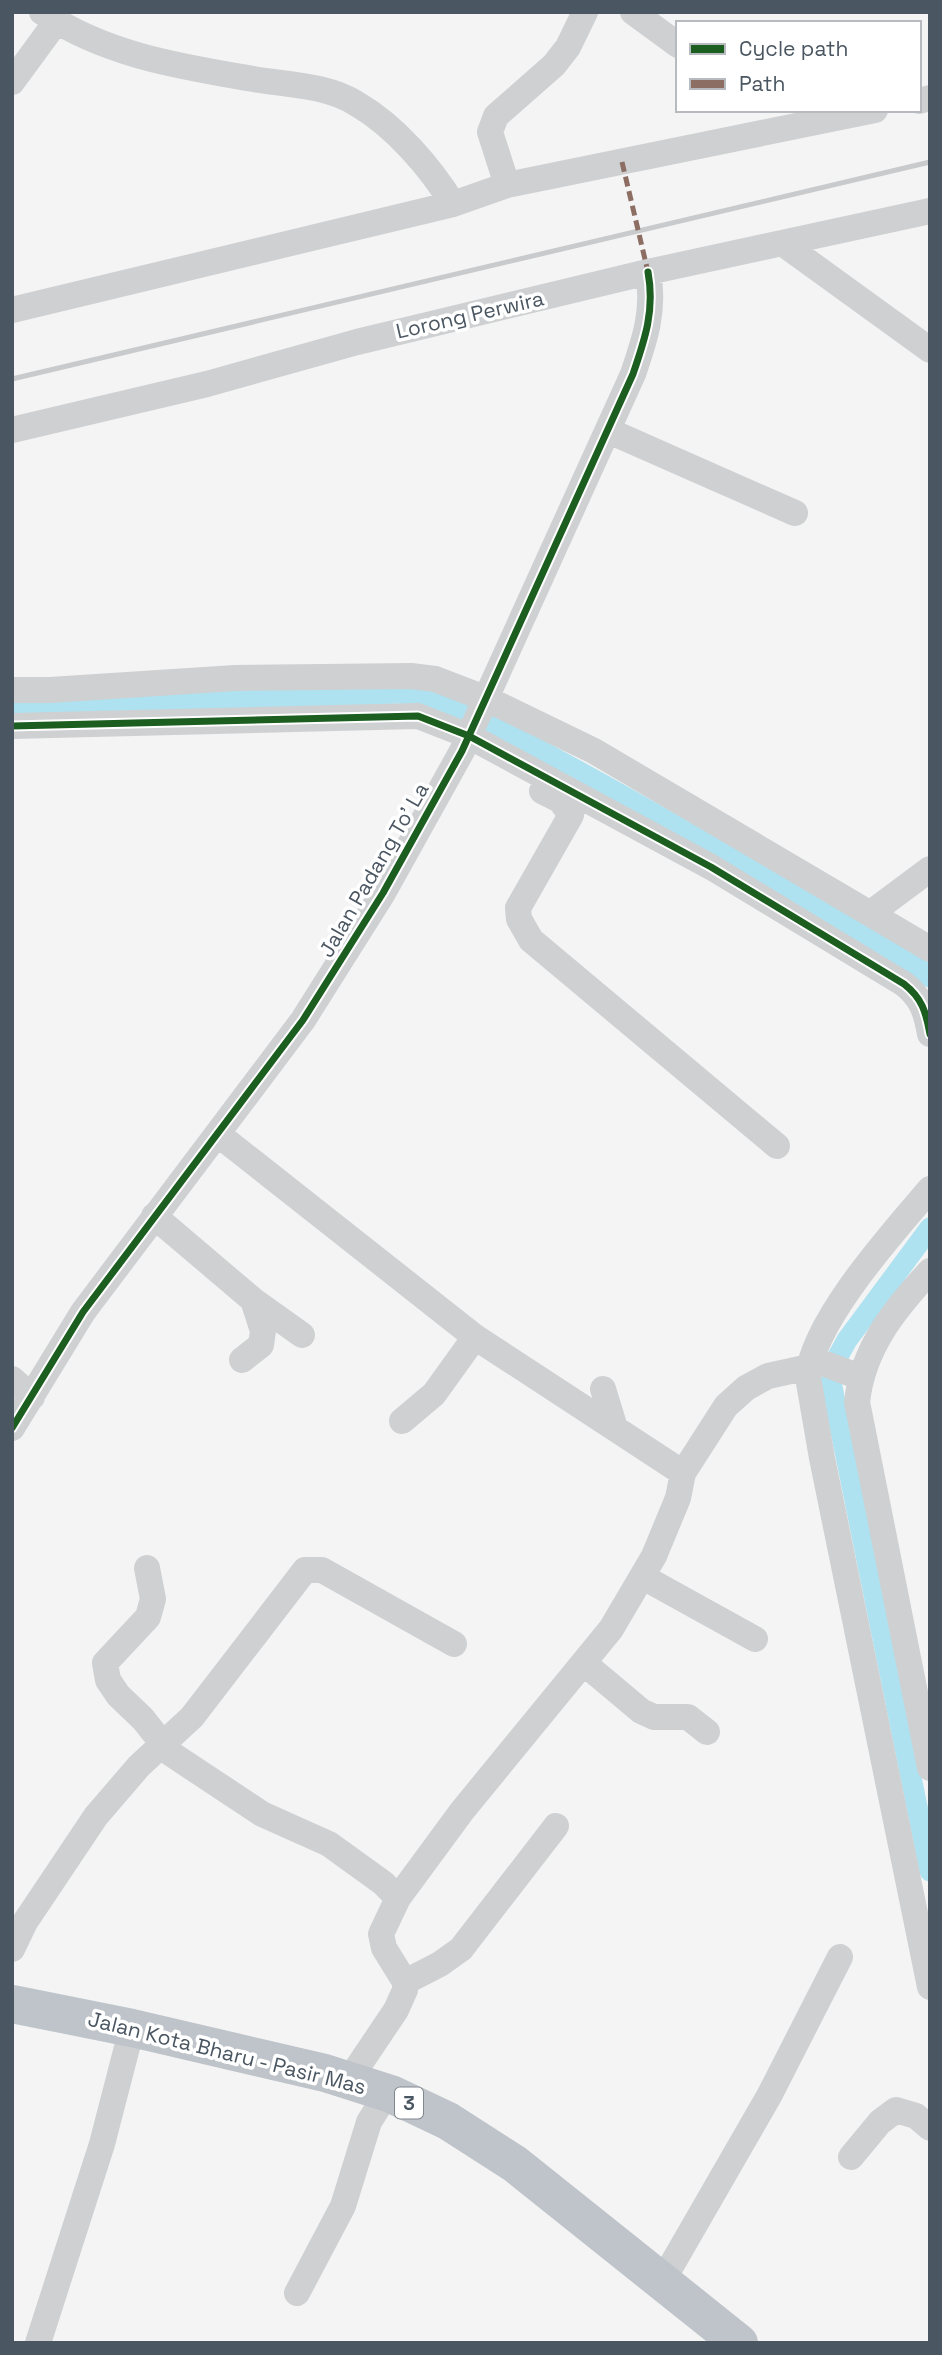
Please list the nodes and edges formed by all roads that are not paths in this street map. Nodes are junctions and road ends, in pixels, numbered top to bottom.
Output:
1 (585, 12) edge
2 (633, 12) edge
3 (49, 17) edge
4 (676, 43) edge
5 (12, 82) edge
6 (772, 112) edge
7 (866, 112) edge
8 (794, 128) junction
9 (506, 185) junction
10 (453, 204) junction
11 (930, 211) edge
12 (785, 245) junction
13 (648, 272) junction
14 (12, 310) edge
15 (930, 351) edge
16 (12, 430) edge
17 (609, 430) junction
18 (795, 513) dead end
19 (12, 690) edge
20 (474, 725) junction
21 (12, 726) edge
22 (930, 869) edge
23 (871, 913) junction
24 (930, 949) edge
25 (930, 1034) edge
26 (219, 1136) junction
27 (777, 1146) dead end
28 (930, 1189) edge
29 (154, 1216) junction
30 (930, 1271) edge
31 (253, 1300) junction
32 (302, 1335) dead end
33 (475, 1337) junction
34 (242, 1360) dead end
35 (813, 1363) junction
36 (856, 1376) junction
37 (12, 1379) edge
38 (603, 1389) dead end
39 (32, 1397) junction
40 (402, 1421) dead end
41 (12, 1428) edge
42 (615, 1428) junction
43 (683, 1474) junction
44 (147, 1568) dead end
45 (643, 1577) junction
46 (755, 1639) dead end
47 (454, 1644) dead end
48 (585, 1664) junction
49 (707, 1732) dead end
50 (163, 1746) junction
51 (930, 1768) edge
52 (556, 1826) dead end
53 (398, 1898) junction
54 (12, 1949) edge
55 (840, 1957) dead end
56 (405, 1982) junction
57 (930, 1987) edge
58 (12, 2004) edge
59 (132, 2028) junction
60 (349, 2080) junction
61 (387, 2093) junction
62 (930, 2127) edge
63 (851, 2157) dead end
64 (663, 2280) junction
65 (297, 2293) dead end
66 (38, 2343) edge
67 (739, 2343) edge

1 - 9 street
2 - 4 street
3 - 5 street
3 - 10 street
6 - 8 street
7 - 8 street
8 - 9 street
9 - 10 street
10 - 14 street
11 - 12 street, Lorong Perwira
12 - 13 street, Lorong Perwira
12 - 15 street
13 - 16 street, Lorong Perwira
13 - 17 street, Jalan Padang To' La
17 - 18 street
17 - 20 street, Jalan Padang To' La
19 - 20 street
20 - 21 street
20 - 23 street
20 - 25 street
20 - 26 street, Jalan Padang To' La
20 - 27 street
22 - 23 street
23 - 24 street
26 - 29 street, Jalan Padang To' La
26 - 33 street
28 - 35 street
29 - 31 street
29 - 39 street, Jalan Padang To' La
30 - 36 street
31 - 32 street
31 - 34 street
33 - 40 street
33 - 42 street
35 - 36 street
35 - 43 street
35 - 57 street
36 - 51 street
37 - 39 street
38 - 42 street
39 - 41 street, Jalan Padang To' La
42 - 43 street
43 - 45 street
44 - 50 street
45 - 46 street
45 - 48 street
47 - 50 street
48 - 49 street
48 - 53 street
50 - 53 street
50 - 54 street
52 - 56 street
53 - 56 street
55 - 64 street
56 - 60 street
58 - 59 highway, Jalan Kota Bharu - Pasir Mas / 3
59 - 60 highway, Jalan Kota Bharu - Pasir Mas / 3
59 - 66 street
60 - 61 highway, Jalan Kota Bharu - Pasir Mas / 3
61 - 64 highway, Jalan Kota Bharu - Pasir Mas / 3
61 - 65 street
62 - 63 street
64 - 67 highway, Jalan Kota Bharu - Pasir Mas / 3

